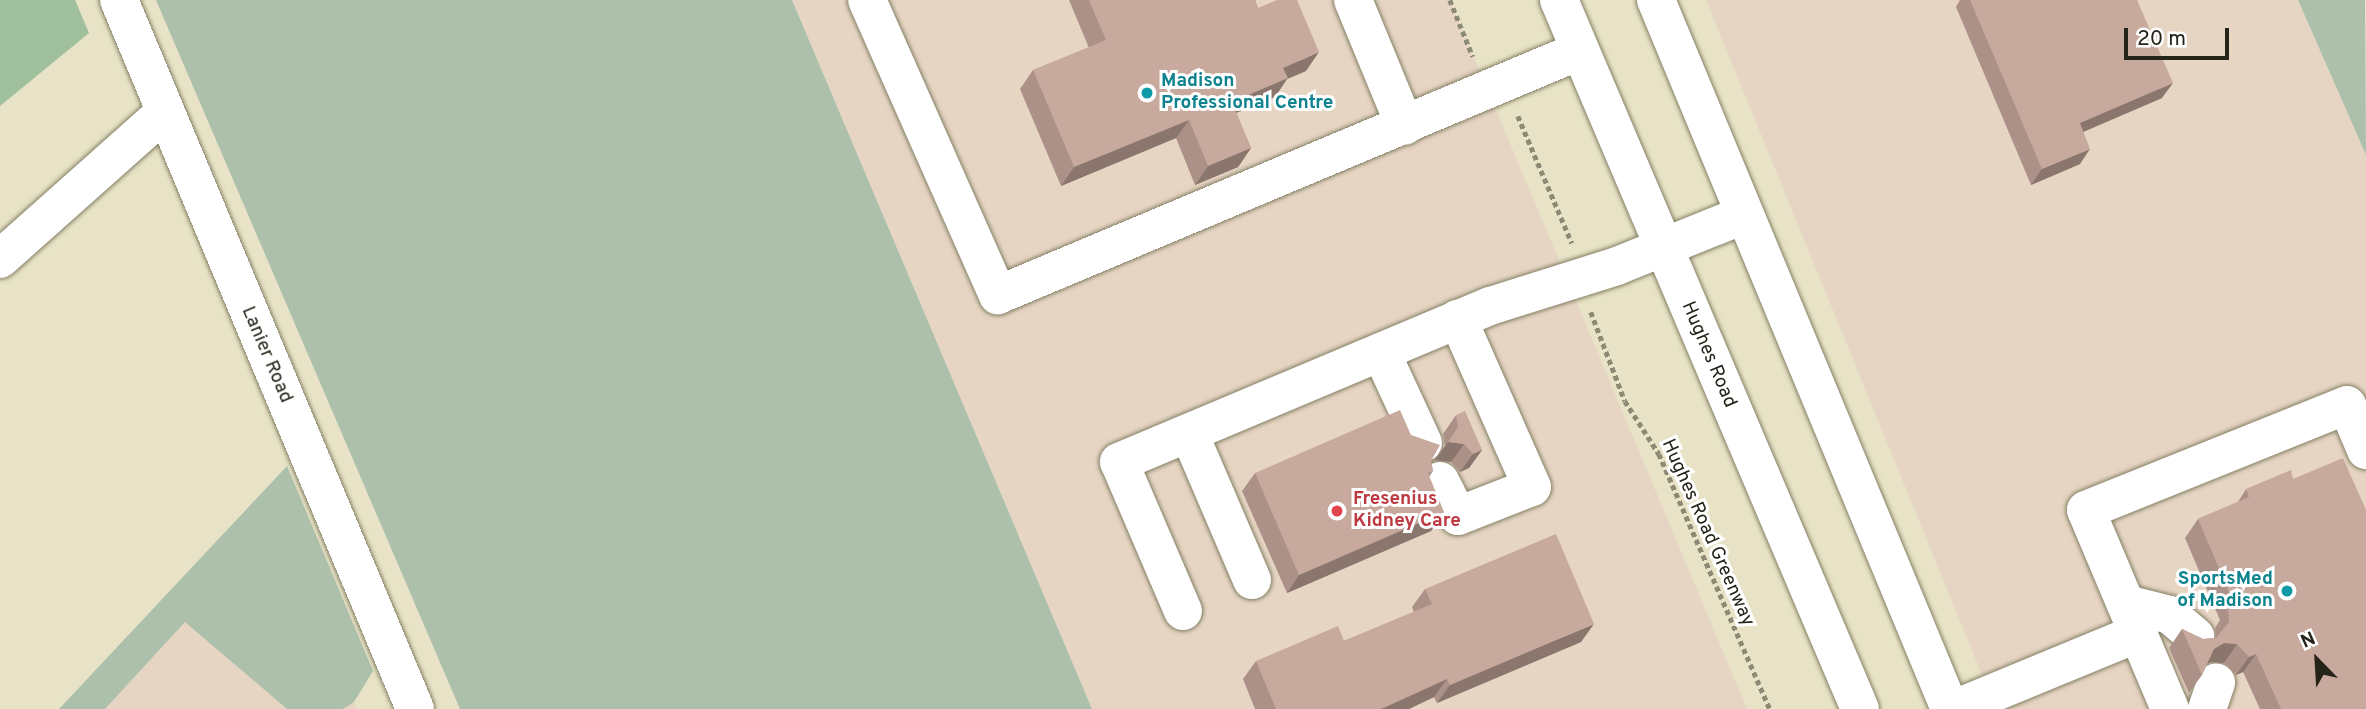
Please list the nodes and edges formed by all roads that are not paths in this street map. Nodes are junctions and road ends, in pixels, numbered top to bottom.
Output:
1 (119, 0) edge
2 (867, 0) edge
3 (1353, 0) edge
4 (1559, 0) edge
5 (1656, 0) edge
6 (1579, 51) junction
7 (165, 112) junction
8 (1405, 126) junction
9 (1743, 215) junction
10 (1664, 249) junction
11 (0, 259) edge
12 (1458, 319) junction
13 (1381, 352) junction
14 (1189, 433) junction
15 (1423, 443) edge
16 (2366, 450) edge
17 (1440, 481) dead end
18 (1252, 580) dead end
19 (1183, 611) dead end
20 (2132, 619) junction
21 (2195, 636) edge
22 (406, 706) edge
23 (1860, 709) edge
24 (1952, 709) edge
25 (2170, 709) edge

1 - 7 main road, Lanier Road
2 - 8 main road
3 - 8 main road
4 - 6 main road, Hughes Road
5 - 9 main road
6 - 8 main road
6 - 10 main road, Hughes Road
7 - 11 main road
7 - 22 main road, Lanier Road
9 - 10 main road
9 - 24 main road
10 - 12 main road
10 - 23 main road, Hughes Road
12 - 13 main road
12 - 17 main road
13 - 14 main road
13 - 15 main road
14 - 18 main road
14 - 19 main road
16 - 20 main road
20 - 21 main road
20 - 24 main road
20 - 25 main road

